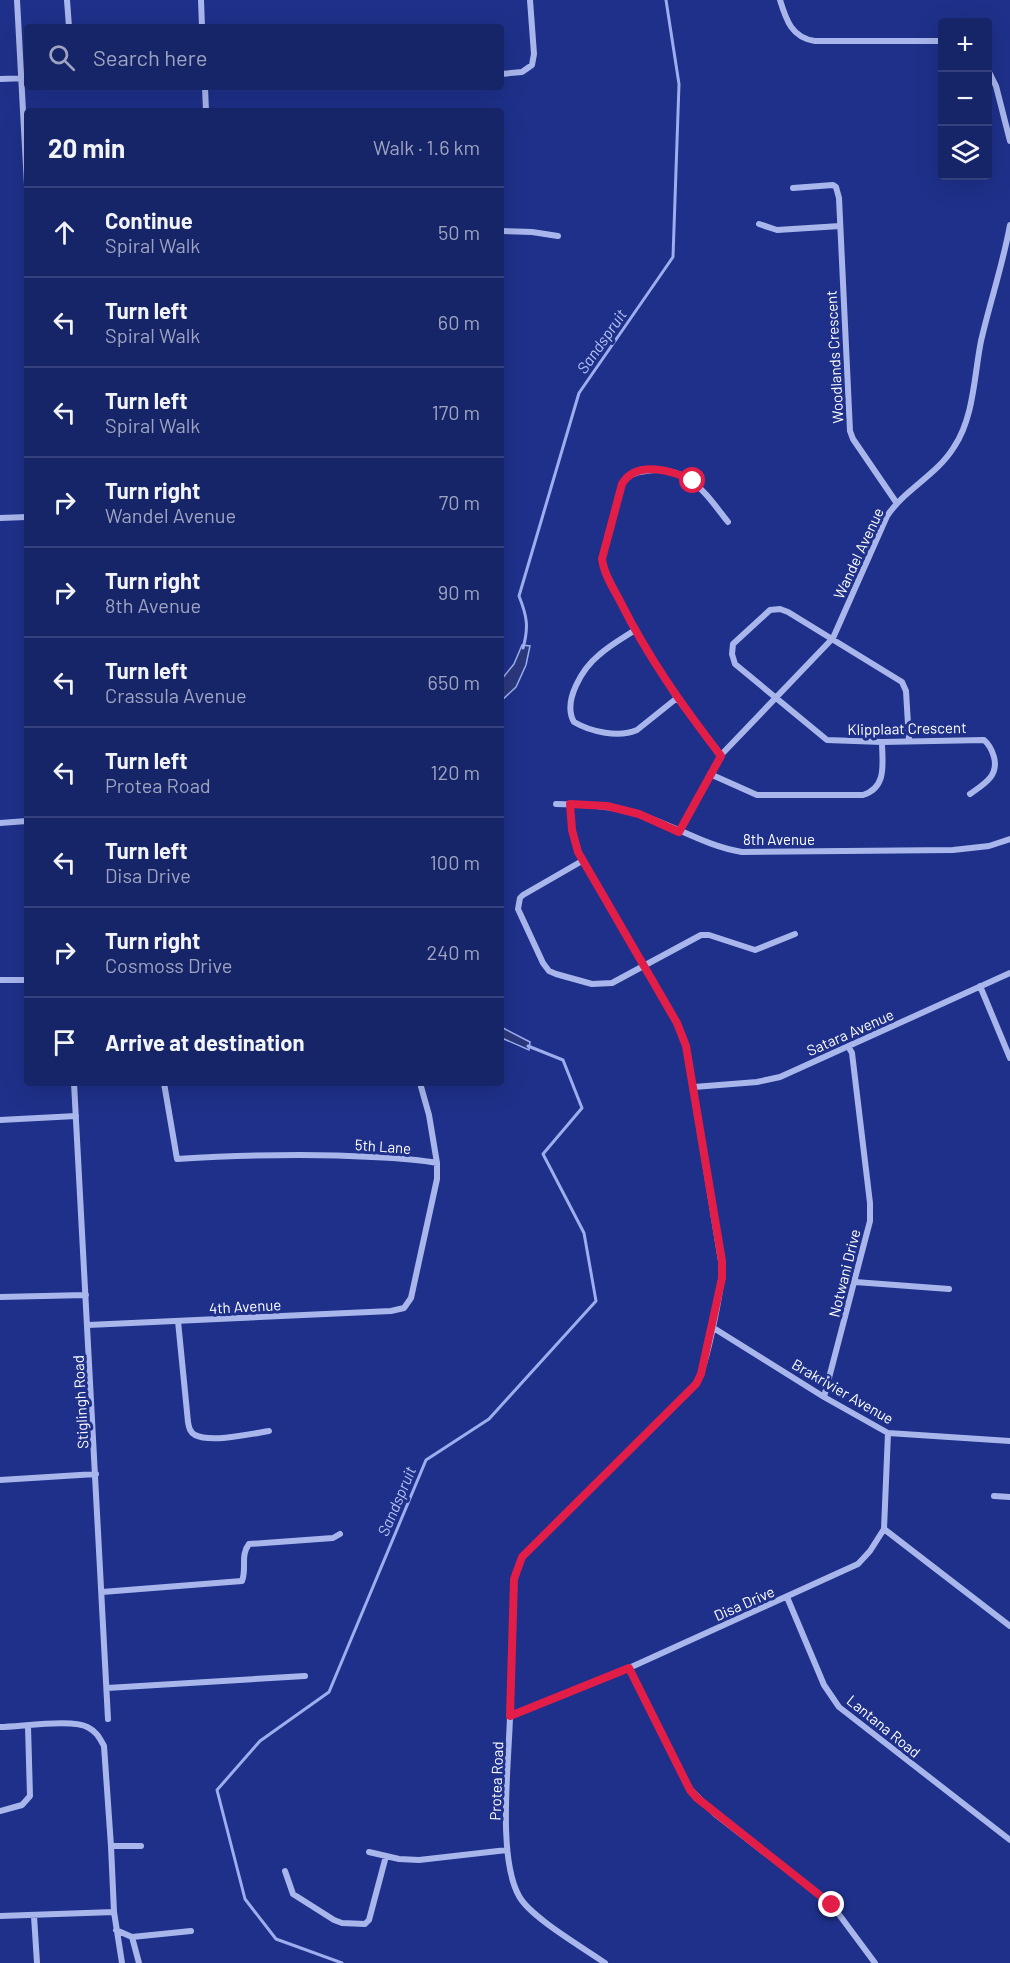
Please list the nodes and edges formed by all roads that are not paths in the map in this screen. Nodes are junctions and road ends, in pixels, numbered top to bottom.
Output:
1 (17, 0) edge
2 (67, 0) edge
3 (201, 0) edge
4 (530, 0) edge
5 (780, 0) edge
6 (69, 24) edge
7 (202, 24) edge
8 (938, 41) edge
9 (988, 72) edge
10 (504, 74) edge
11 (24, 78) edge
12 (0, 79) edge
13 (24, 90) edge
14 (205, 90) edge
15 (25, 108) edge
16 (207, 108) edge
17 (1010, 141) edge
18 (793, 188) dead end
19 (759, 224) dead end
20 (1010, 225) edge
21 (840, 226) junction
22 (504, 231) edge
23 (558, 236) dead end
24 (896, 502) junction
25 (24, 517) edge
26 (0, 518) edge
27 (728, 522) dead end
28 (634, 630) junction
29 (833, 638) junction
30 (677, 698) junction
31 (777, 699) junction
32 (909, 741) junction
33 (882, 742) junction
34 (721, 756) junction
35 (710, 774) junction
36 (970, 794) dead end
37 (556, 804) dead end
38 (570, 804) junction
39 (24, 821) edge
40 (0, 823) edge
41 (679, 832) junction
42 (1010, 839) edge
43 (582, 861) junction
44 (795, 934) dead end
45 (645, 966) junction
46 (1010, 973) edge
47 (0, 980) edge
48 (24, 980) edge
49 (980, 986) junction
50 (848, 1046) junction
51 (1010, 1058) edge
52 (74, 1086) edge
53 (165, 1086) edge
54 (421, 1086) edge
55 (694, 1087) junction
56 (76, 1116) junction
57 (0, 1120) edge
58 (437, 1163) junction
59 (855, 1282) junction
60 (949, 1289) dead end
61 (86, 1295) junction
62 (0, 1297) edge
63 (178, 1321) junction
64 (88, 1325) junction
65 (712, 1327) junction
66 (824, 1397) junction
67 (268, 1431) dead end
68 (888, 1434) junction
69 (1010, 1441) edge
70 (96, 1474) junction
71 (0, 1480) edge
72 (994, 1496) dead end
73 (1010, 1497) edge
74 (884, 1529) junction
75 (340, 1534) dead end
76 (102, 1592) junction
77 (787, 1597) junction
78 (1010, 1626) edge
79 (629, 1668) junction
80 (305, 1676) dead end
81 (107, 1688) junction
82 (510, 1716) junction
83 (108, 1719) dead end
84 (28, 1726) junction
85 (0, 1728) edge
86 (0, 1811) edge
87 (1010, 1840) edge
88 (111, 1846) junction
89 (141, 1846) dead end
90 (507, 1850) junction
91 (369, 1852) dead end
92 (386, 1856) junction
93 (285, 1871) dead end
94 (114, 1911) junction
95 (0, 1916) edge
96 (34, 1916) junction
97 (116, 1930) junction
98 (191, 1931) dead end
99 (132, 1937) junction
100 (37, 1963) edge
101 (122, 1963) edge
102 (139, 1963) edge
103 (605, 1963) edge
104 (875, 1963) edge

1 - 11 street
2 - 6 street
3 - 7 street
4 - 10 street
5 - 8 street
9 - 17 street
11 - 12 street
13 - 15 street
14 - 16 street
18 - 21 street, Woodlands Crescent
19 - 21 street
20 - 24 street, Wandel Avenue
21 - 24 street, Woodlands Crescent
22 - 23 street
24 - 29 street, Wandel Avenue
25 - 26 street
27 - 28 street
28 - 30 street
28 - 30 street
29 - 31 street, Wandel Avenue
29 - 31 street, Klipplaat Crescent
29 - 32 street
30 - 34 street
31 - 33 street, Klipplaat Crescent
31 - 34 street, Wandel Avenue
32 - 33 street, Klipplaat Crescent
32 - 36 street, Klipplaat Crescent
33 - 35 street
34 - 35 street, Wandel Avenue
35 - 41 street, Wandel Avenue
37 - 38 street, 8th Avenue
38 - 41 street, 8th Avenue
38 - 43 street
39 - 40 street
41 - 42 street, 8th Avenue
43 - 45 street
43 - 45 street
44 - 45 street
45 - 55 street
46 - 49 street, Satara Avenue
47 - 48 street
49 - 50 street, Satara Avenue
49 - 51 street
50 - 55 street, Satara Avenue
50 - 59 street, Notwani Drive
52 - 56 street, Stiglingh Road
53 - 58 street, 5th Lane
54 - 58 street
55 - 65 street
56 - 57 street
56 - 61 street, Stiglingh Road
58 - 63 street, 4th Avenue
59 - 60 street
59 - 66 street, Notwani Drive
61 - 62 street
61 - 64 street, Stiglingh Road
63 - 64 street, 4th Avenue
63 - 67 street
64 - 70 street, Stiglingh Road
65 - 66 street, Brakrivier Avenue
65 - 82 street, Protea Road
66 - 68 street, Brakrivier Avenue
68 - 69 street, Brakrivier Avenue
68 - 74 street
70 - 71 street
70 - 76 street, Stiglingh Road
72 - 73 street
74 - 77 street, Disa Drive
74 - 78 street
75 - 76 street
76 - 81 street, Stiglingh Road
77 - 79 street, Disa Drive
77 - 87 street, Lantana Road
79 - 82 street, Disa Drive
79 - 104 street
80 - 81 street
81 - 83 street, Stiglingh Road
82 - 90 street, Protea Road
84 - 85 street
84 - 86 street
84 - 88 street
88 - 89 street
88 - 94 street
90 - 92 street
90 - 103 street, Protea Road
91 - 92 street
92 - 93 street
94 - 96 street
94 - 97 street
95 - 96 street
96 - 100 street
97 - 99 street
97 - 101 street
98 - 99 street
99 - 102 street

